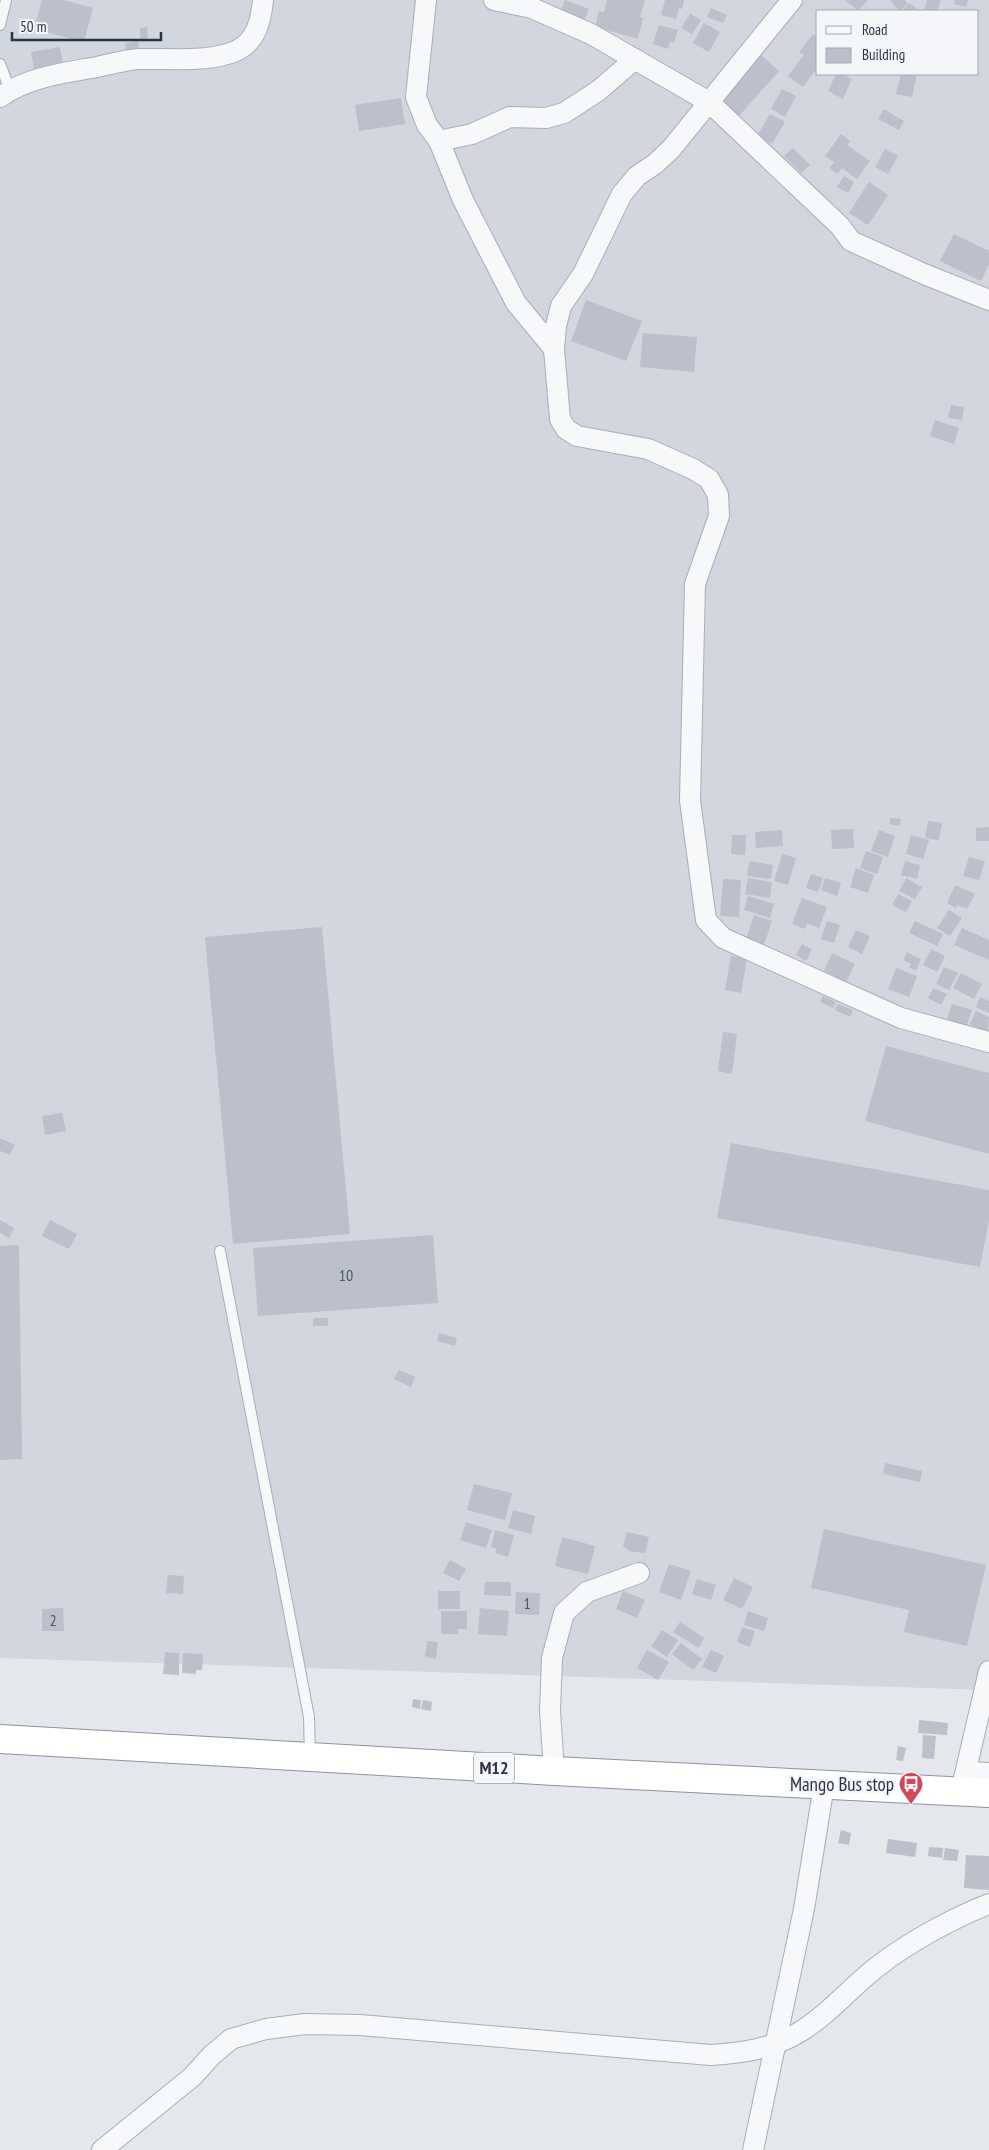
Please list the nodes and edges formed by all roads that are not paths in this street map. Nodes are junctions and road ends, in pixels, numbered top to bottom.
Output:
1 (6, 0) edge
2 (263, 0) edge
3 (426, 0) edge
4 (494, 0) edge
5 (792, 0) edge
6 (0, 25) edge
7 (636, 59) junction
8 (0, 64) edge
9 (5, 93) edge
10 (709, 102) junction
11 (439, 141) junction
12 (987, 300) edge
13 (554, 349) junction
14 (989, 1042) edge
15 (220, 1252) dead end
16 (639, 1573) dead end
17 (989, 1671) edge
18 (0, 1739) edge
19 (310, 1758) junction
20 (554, 1771) junction
21 (989, 1773) edge
22 (963, 1782) junction
23 (824, 1784) junction
24 (989, 1793) edge
25 (989, 1904) edge
26 (777, 2043) junction
27 (102, 2150) edge
28 (753, 2150) edge

1 - 6 lane
2 - 9 street
3 - 11 street
4 - 7 street
5 - 10 street
7 - 10 street
7 - 11 street
8 - 9 lane
10 - 12 street
10 - 13 street
11 - 13 street
13 - 14 street
15 - 19 lane
16 - 20 street
17 - 22 street
18 - 19 highway, M12
19 - 20 highway, M12
20 - 23 highway, M12
21 - 22 street
22 - 23 highway, M12
22 - 24 highway, M12
23 - 26 street
25 - 26 street
26 - 27 street
26 - 28 street

